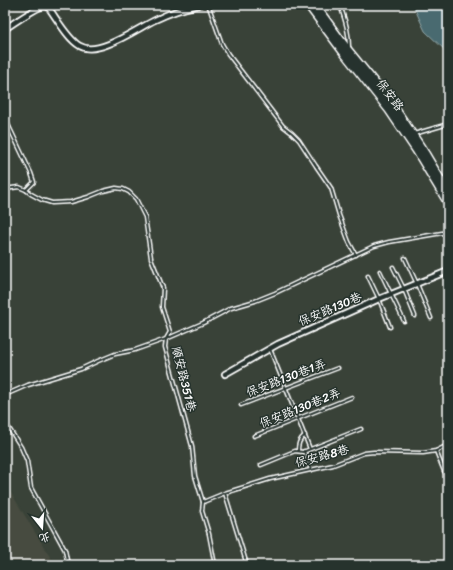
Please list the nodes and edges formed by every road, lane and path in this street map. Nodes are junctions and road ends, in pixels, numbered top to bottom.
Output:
1 (199, 5) edge
2 (207, 5) edge
3 (308, 5) edge
4 (315, 5) edge
5 (340, 5) edge
6 (5, 29) edge
7 (348, 50) junction
8 (5, 118) edge
9 (448, 124) edge
10 (413, 134) junction
11 (5, 189) edge
12 (26, 190) junction
13 (448, 192) edge
14 (448, 203) edge
15 (448, 232) edge
16 (356, 255) junction
17 (405, 258) dead end
18 (393, 267) dead end
19 (380, 271) dead end
20 (448, 271) edge
21 (368, 276) dead end
22 (417, 284) junction
23 (404, 290) junction
24 (392, 294) junction
25 (379, 299) junction
26 (415, 316) dead end
27 (431, 318) dead end
28 (404, 321) dead end
29 (390, 327) dead end
30 (166, 339) junction
31 (269, 348) junction
32 (338, 368) dead end
33 (225, 374) dead end
34 (286, 388) junction
35 (5, 395) edge
36 (352, 397) dead end
37 (241, 405) dead end
38 (298, 419) junction
39 (5, 422) edge
40 (361, 429) dead end
41 (305, 435) junction
42 (254, 436) dead end
43 (448, 445) edge
44 (310, 449) junction
45 (298, 451) junction
46 (304, 451) junction
47 (436, 451) junction
48 (261, 465) dead end
49 (311, 470) junction
50 (448, 476) edge
51 (225, 493) junction
52 (203, 502) junction
53 (68, 565) edge
54 (215, 565) edge
55 (248, 565) edge

1 - 6 street
2 - 16 lane
3 - 14 main road, 保安路
4 - 7 main road, 保安路
5 - 7 lane
7 - 10 main road, 保安路
8 - 12 lane
9 - 10 lane
10 - 13 main road, 保安路
11 - 12 lane, 順安路351巷
12 - 30 lane, 順安路351巷
15 - 16 lane
16 - 30 lane
17 - 22 lane
18 - 23 lane
19 - 24 lane
20 - 22 street, 保安路130巷
21 - 25 lane
22 - 23 street, 保安路130巷
22 - 27 lane
23 - 24 street, 保安路130巷
23 - 26 lane
24 - 25 street, 保安路130巷
24 - 28 lane
25 - 29 lane
25 - 31 street, 保安路130巷
30 - 35 lane
30 - 52 lane, 順安路351巷
31 - 33 street, 保安路130巷
31 - 34 lane
32 - 34 lane, 保安路130巷1弄
34 - 37 lane, 保安路130巷1弄
34 - 38 lane
36 - 38 lane, 保安路130巷2弄
38 - 41 lane
38 - 42 lane, 保安路130巷2弄
39 - 53 lane
40 - 44 lane
41 - 44 lane
41 - 45 lane
43 - 47 lane, 保安路8巷
44 - 46 lane
45 - 46 lane
45 - 48 lane
46 - 49 lane
47 - 49 lane, 保安路8巷
47 - 50 lane
49 - 51 lane, 保安路8巷
51 - 52 lane, 保安路8巷
51 - 55 lane
52 - 54 lane, 順安路351巷

